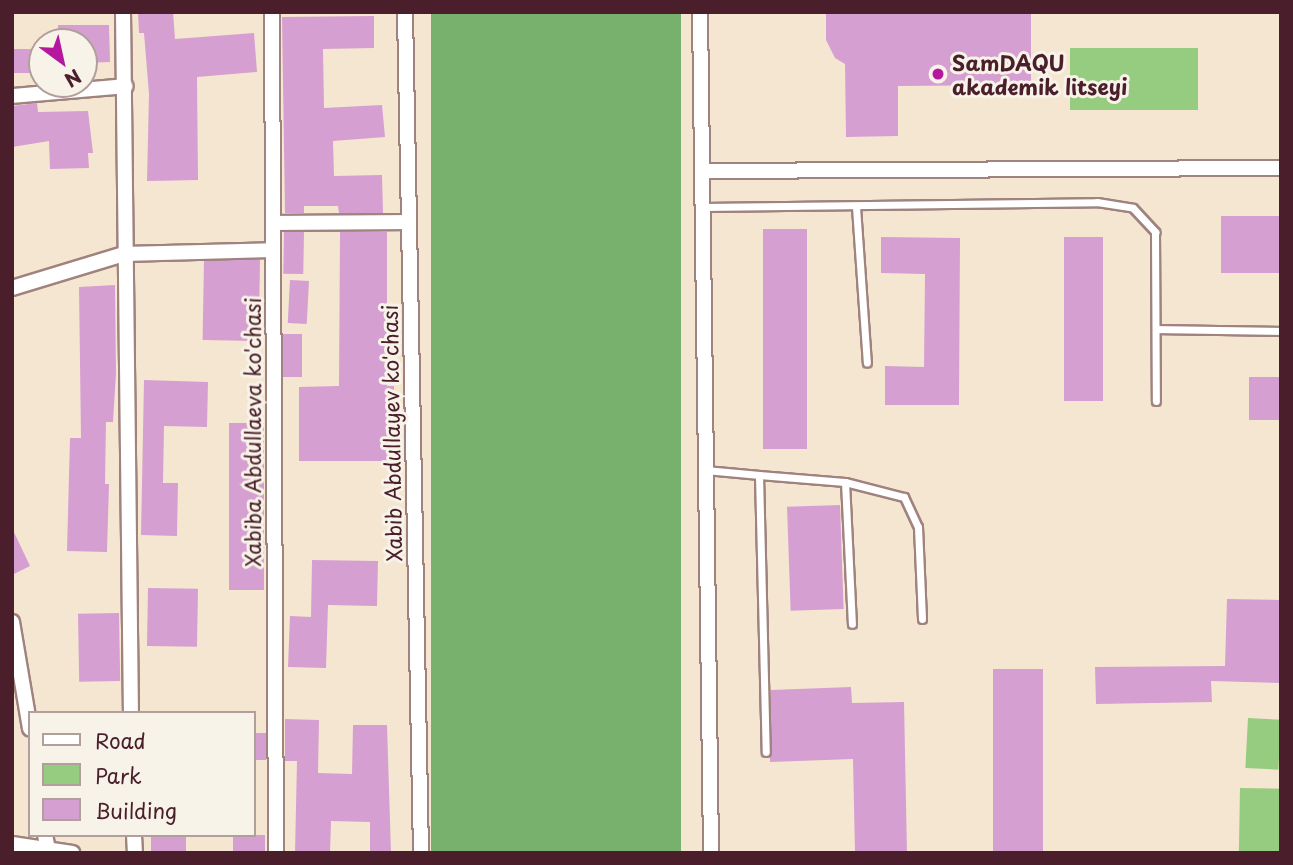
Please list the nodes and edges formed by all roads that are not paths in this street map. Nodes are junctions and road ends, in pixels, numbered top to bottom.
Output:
1 (123, 12) edge
2 (272, 12) edge
3 (405, 12) edge
4 (700, 12) edge
5 (126, 86) junction
6 (12, 96) edge
7 (1281, 168) edge
8 (702, 171) junction
9 (702, 207) junction
10 (856, 207) junction
11 (408, 222) junction
12 (276, 223) junction
13 (272, 250) junction
14 (124, 254) junction
15 (12, 288) edge
16 (1156, 330) junction
17 (1281, 331) edge
18 (867, 363) dead end
19 (1156, 401) dead end
20 (706, 470) junction
21 (760, 475) junction
22 (845, 482) junction
23 (922, 619) dead end
24 (12, 622) edge
25 (852, 624) dead end
26 (131, 711) edge
27 (28, 716) edge
28 (766, 752) dead end
29 (46, 842) edge
30 (12, 844) edge
31 (72, 853) edge
32 (276, 853) edge
33 (421, 853) edge
34 (711, 853) edge

1 - 5 street
2 - 12 street, Xabiba Abdullaeva ko'chasi
3 - 11 street, Xabib Abdullayev ko'chasi
4 - 8 street
5 - 6 street
5 - 14 street
7 - 8 street
8 - 9 street
9 - 10 lane
9 - 20 street
10 - 16 lane
10 - 18 lane
11 - 12 street
11 - 33 street, Xabib Abdullayev ko'chasi
12 - 13 street, Xabiba Abdullaeva ko'chasi
13 - 14 street
13 - 32 street, Xabiba Abdullaeva ko'chasi
14 - 15 street
14 - 26 street
16 - 17 lane
16 - 19 lane
20 - 21 lane
20 - 34 street
21 - 22 lane
21 - 28 lane
22 - 23 lane
22 - 25 lane
24 - 27 street
29 - 30 street
29 - 31 street

